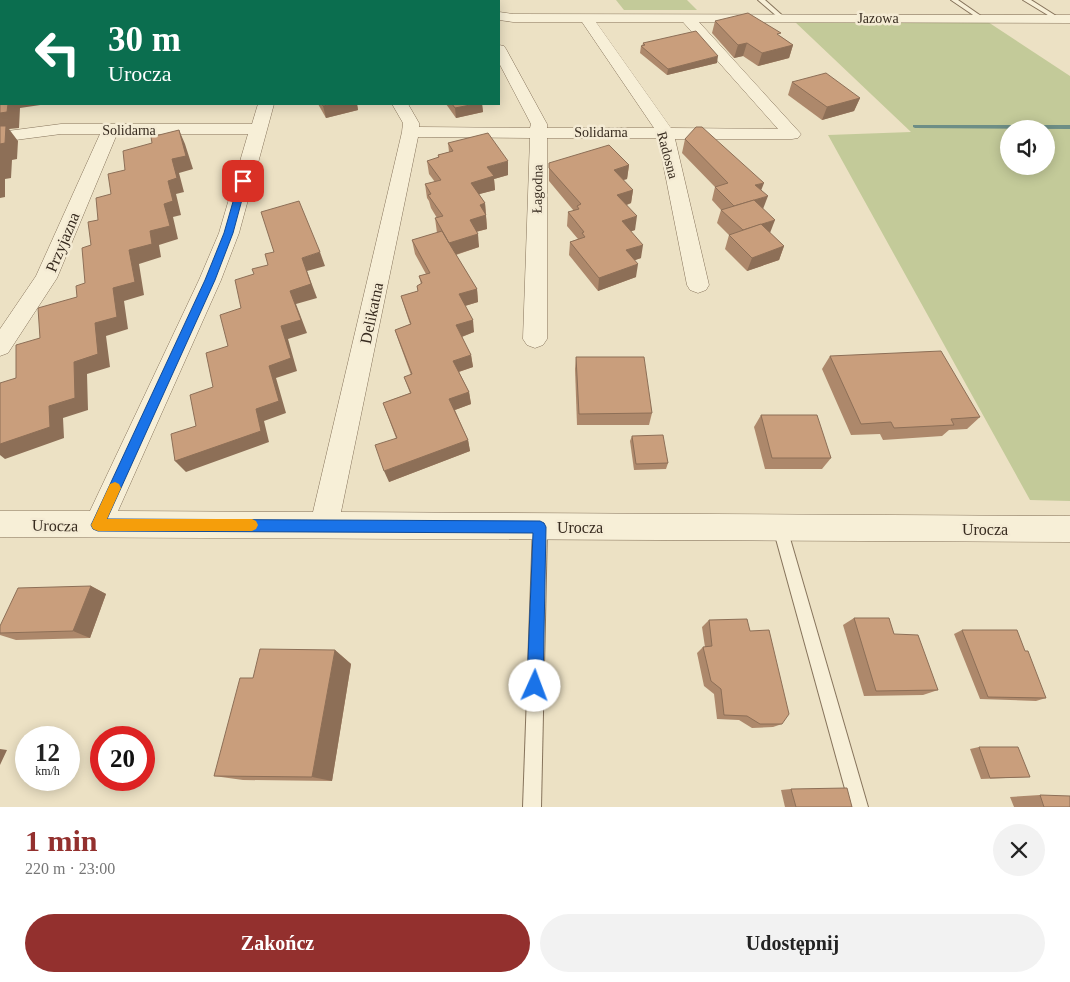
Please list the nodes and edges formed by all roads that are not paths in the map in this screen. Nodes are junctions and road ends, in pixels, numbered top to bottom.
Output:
1 (761, 0) edge
2 (954, 0) edge
3 (1026, 0) edge
4 (500, 16) edge
5 (585, 17) junction
6 (686, 17) junction
7 (781, 17) junction
8 (981, 18) junction
9 (1064, 19) edge
10 (500, 51) edge
11 (266, 105) edge
12 (401, 105) edge
13 (258, 129) junction
14 (111, 130) junction
15 (411, 132) junction
16 (665, 132) junction
17 (538, 133) junction
18 (0, 137) edge
19 (698, 285) dead end
20 (535, 339) dead end
21 (0, 347) edge
22 (0, 524) edge
23 (98, 525) junction
24 (324, 525) junction
25 (540, 527) junction
26 (780, 528) junction
27 (1070, 529) edge
28 (532, 807) edge
29 (859, 807) edge

1 - 7 lane
2 - 8 lane
3 - 9 lane
4 - 5 street, Jazowa
5 - 6 street, Jazowa
5 - 16 street, Radosna
6 - 7 street, Jazowa
6 - 16 street, Solidarna
7 - 8 street, Jazowa
8 - 9 street, Jazowa
10 - 17 street, Łagodna
11 - 13 street
12 - 15 street
13 - 14 street, Solidarna
13 - 23 street
14 - 18 street, Solidarna
14 - 21 street, Przyjazna
15 - 17 street, Solidarna
15 - 24 street, Delikatna
16 - 17 street, Solidarna
16 - 19 street, Radosna
17 - 20 street, Łagodna
22 - 23 street, Urocza
23 - 24 street, Urocza
24 - 25 street, Urocza
25 - 26 street, Urocza
25 - 28 lane
26 - 27 street, Urocza
26 - 29 lane

